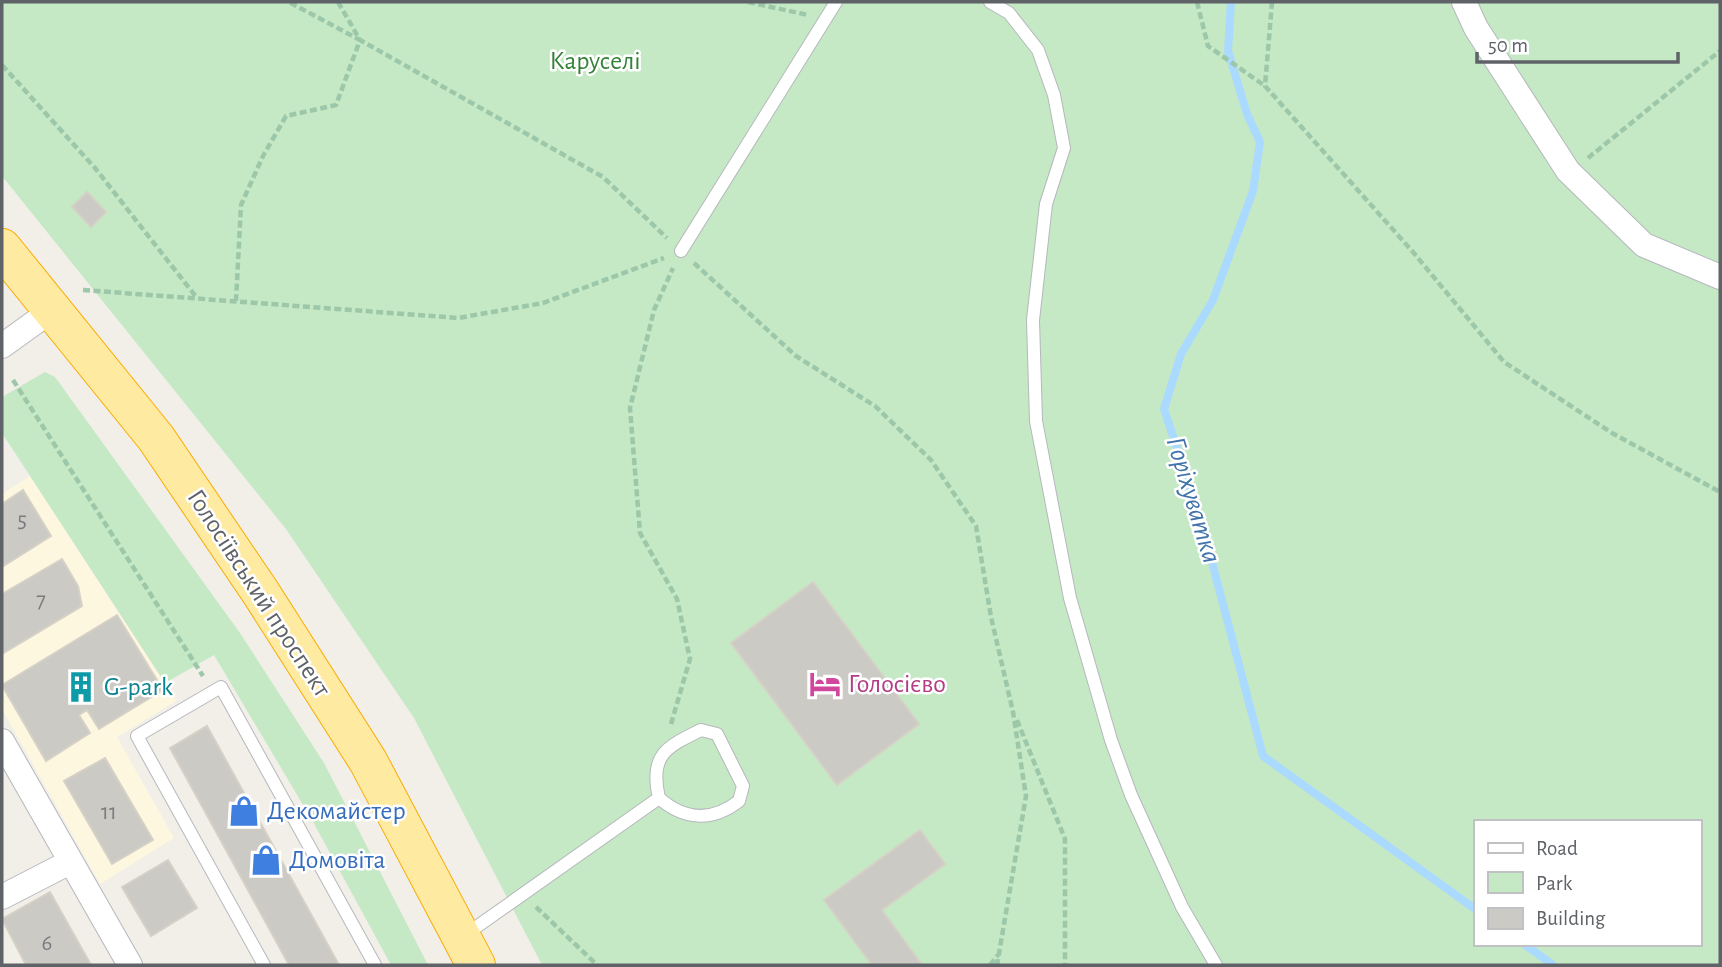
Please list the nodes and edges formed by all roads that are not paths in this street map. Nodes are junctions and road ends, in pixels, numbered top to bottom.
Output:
1 (836, 2) edge
2 (990, 2) edge
3 (1464, 2) edge
4 (2, 248) edge
5 (681, 251) road end
6 (1720, 277) edge
7 (52, 310) junction
8 (2, 346) edge
9 (2, 740) edge
10 (659, 798) junction
11 (70, 862) junction
12 (2, 897) edge
13 (469, 951) edge
14 (130, 965) edge
15 (264, 965) edge
16 (375, 965) edge
17 (1216, 965) edge

1 - 5 lane
2 - 17 lane
3 - 6 street
4 - 7 highway, Голосіївський проспект
7 - 8 street
7 - 13 highway, Голосіївський проспект
9 - 11 street
10 - 10 lane
10 - 13 lane
11 - 12 street
11 - 14 street
15 - 16 lane

